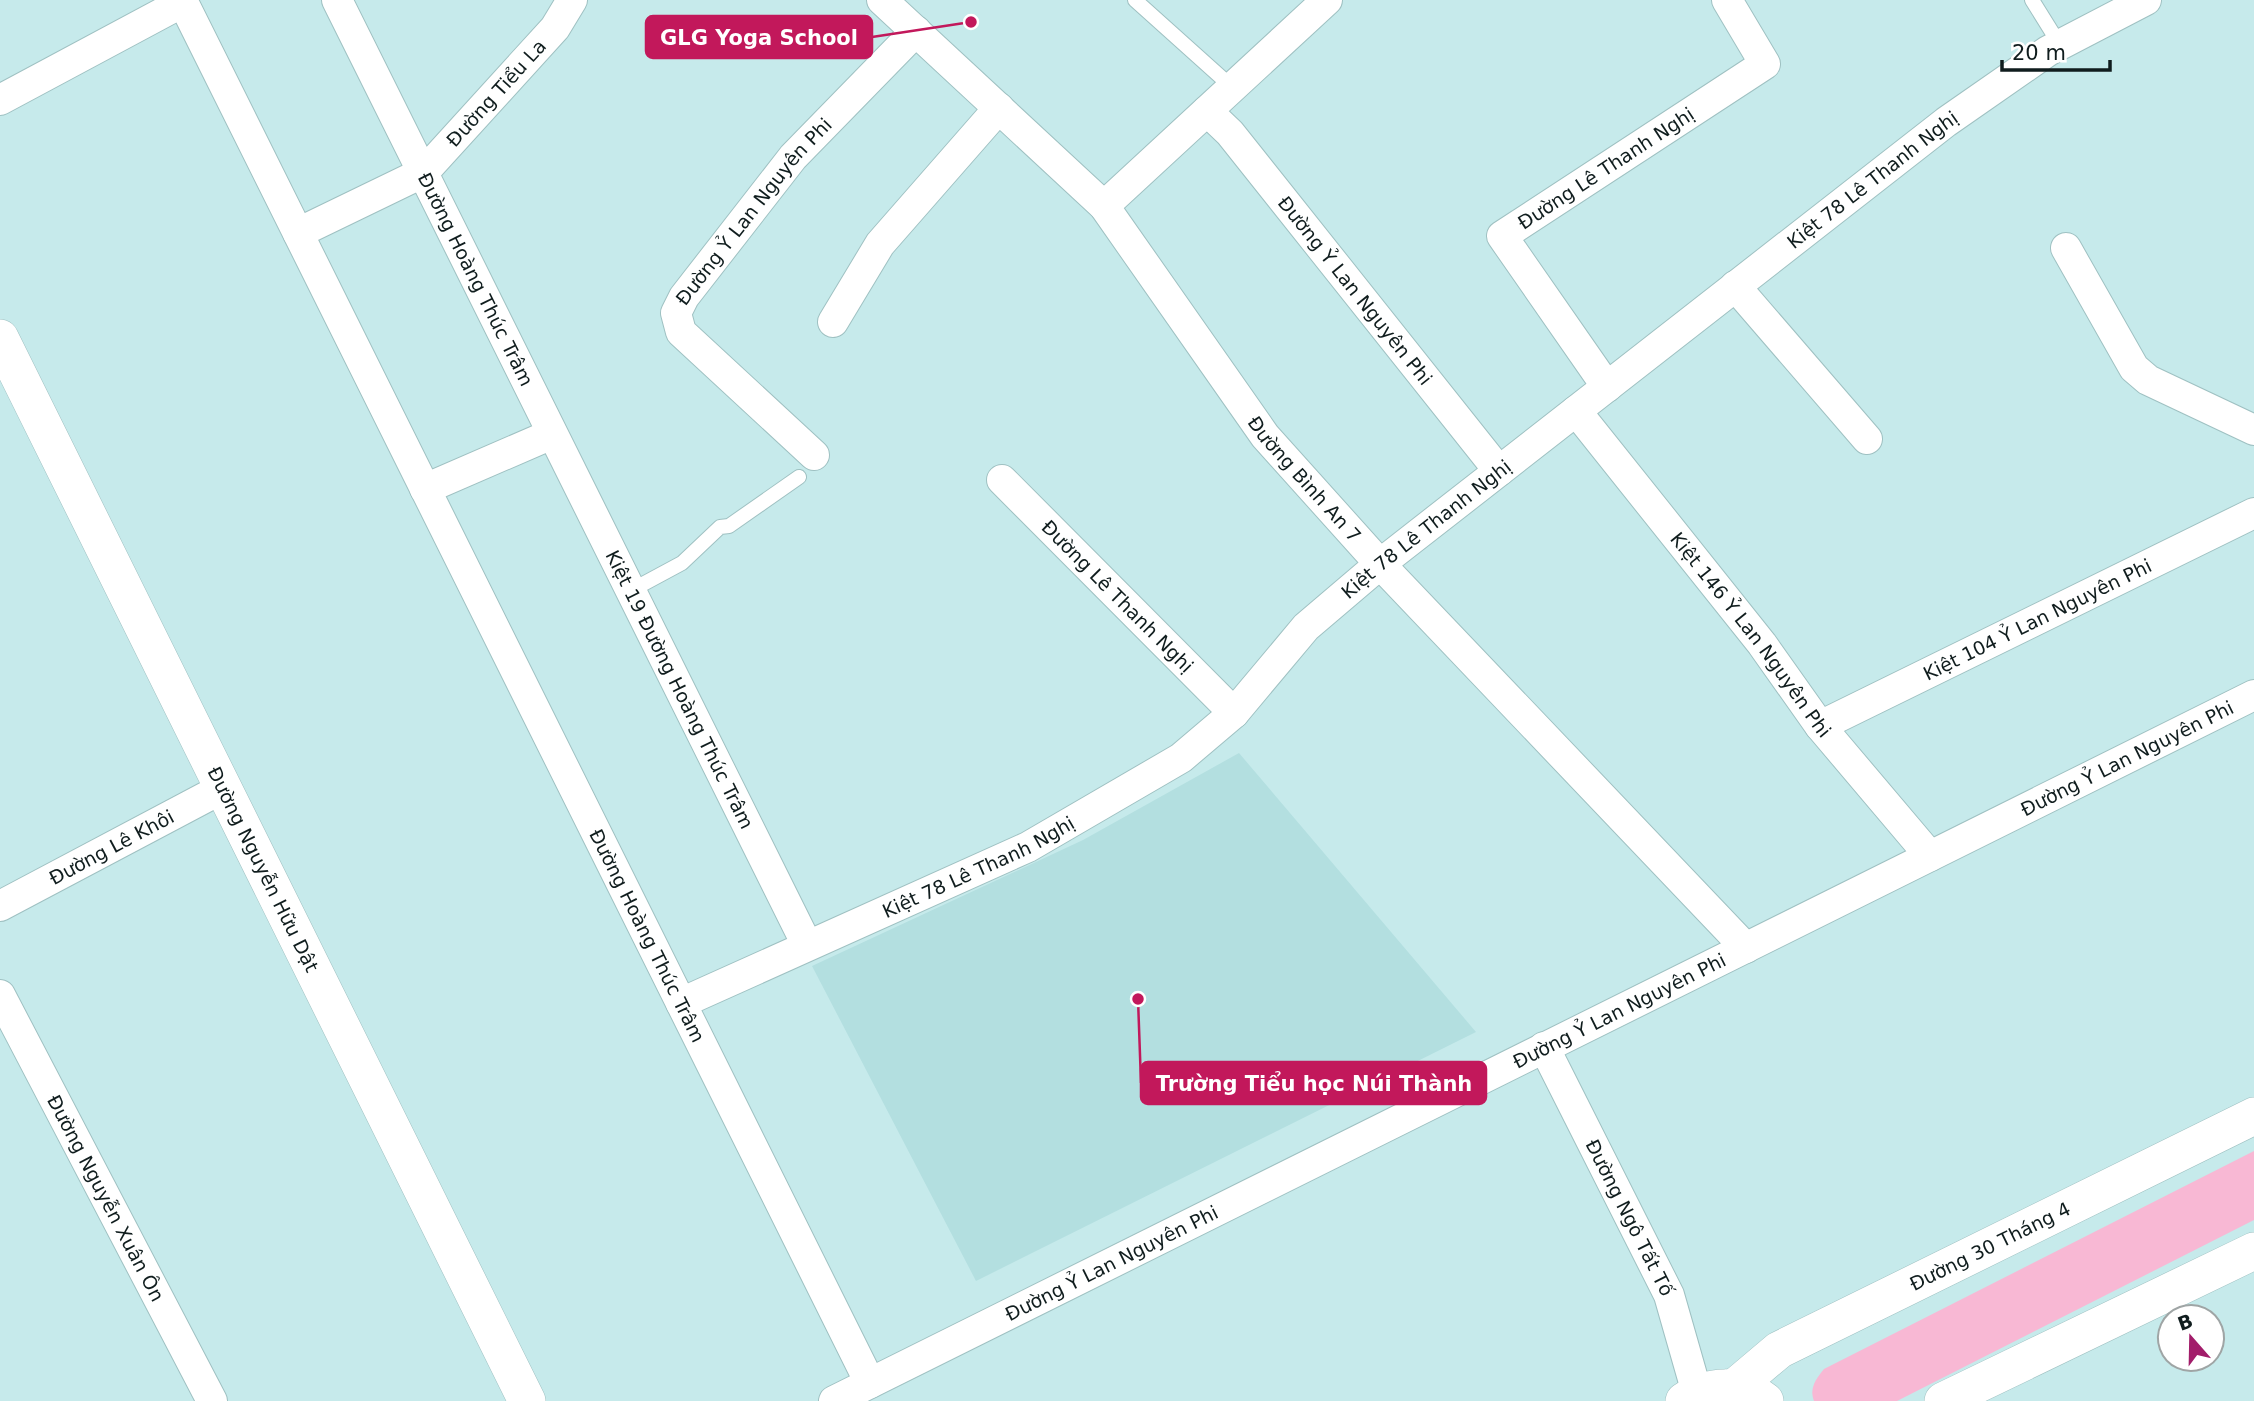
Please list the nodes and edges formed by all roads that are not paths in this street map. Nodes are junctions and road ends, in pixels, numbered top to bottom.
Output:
1 (337, 0) edge
2 (572, 0) edge
3 (882, 0) edge
4 (1135, 0) edge
5 (1326, 0) edge
6 (1727, 0) edge
7 (2032, 0) edge
8 (2146, 0) edge
9 (182, 1) edge
10 (916, 31) junction
11 (2060, 45) junction
12 (1233, 88) junction
13 (0, 100) edge
14 (999, 108) junction
15 (1207, 111) junction
16 (424, 172) junction
17 (1104, 206) junction
18 (298, 233) junction
19 (2066, 248) dead end
20 (1735, 286) junction
21 (833, 322) dead end
22 (0, 338) edge
23 (1607, 387) junction
24 (1576, 411) junction
25 (2254, 429) edge
26 (552, 433) junction
27 (1867, 439) dead end
28 (806, 466) joint
29 (1499, 471) junction
30 (1002, 480) dead end
31 (425, 489) junction
32 (2254, 513) edge
33 (1380, 564) junction
34 (630, 591) junction
35 (2254, 695) edge
36 (1234, 713) junction
37 (1820, 726) junction
38 (223, 788) junction
39 (1930, 856) junction
40 (0, 906) edge
41 (807, 945) junction
42 (1746, 948) junction
43 (0, 995) edge
44 (681, 1003) junction
45 (1544, 1048) junction
46 (2254, 1116) edge
47 (2254, 1251) edge
48 (870, 1383) junction
49 (1749, 1395) edge
50 (1690, 1397) edge
51 (212, 1401) edge
52 (527, 1401) edge
53 (834, 1401) edge
54 (1943, 1401) edge

1 - 16 street, Đường Hoàng Thúc Trâm
2 - 16 street, Đường Tiểu La
3 - 10 street, Đường Bình An 7
4 - 12 lane
5 - 12 street
6 - 23 street, Đường Lê Thanh Nghị
7 - 11 lane
8 - 11 street, Kiệt 78 Lê Thanh Nghị
9 - 13 street
9 - 18 street, Đường Hoàng Thúc Trâm
10 - 14 street, Đường Bình An 7
10 - 28 street, Đường Ỷ Lan Nguyên Phi
11 - 20 street, Kiệt 78 Lê Thanh Nghị
12 - 15 street
14 - 17 street, Đường Bình An 7
14 - 21 street
15 - 17 street
15 - 29 street, Đường Ỷ Lan Nguyên Phi
16 - 18 street, Đường Tiểu La
16 - 26 street, Đường Hoàng Thúc Trâm
17 - 33 street, Đường Bình An 7
18 - 31 street, Đường Hoàng Thúc Trâm
19 - 25 street
20 - 23 street, Kiệt 78 Lê Thanh Nghị
20 - 27 street
22 - 38 street, Đường Nguyễn Hữu Dật
23 - 24 street, Kiệt 78 Lê Thanh Nghị
24 - 29 street, Kiệt 78 Lê Thanh Nghị
24 - 37 street, Kiệt 146 Ỷ Lan Nguyên Phi
26 - 31 street
26 - 34 street, Kiệt 19 Đường Hoàng Thúc Trâm
28 - 34 lane
29 - 33 street, Kiệt 78 Lê Thanh Nghị
30 - 36 street, Đường Lê Thanh Nghị
31 - 44 street, Đường Hoàng Thúc Trâm
32 - 37 street, Kiệt 104 Ỷ Lan Nguyên Phi
33 - 36 street, Kiệt 78 Lê Thanh Nghị
33 - 42 street, Đường Bình An 7
34 - 41 street, Kiệt 19 Đường Hoàng Thúc Trâm
35 - 39 street, Đường Ỷ Lan Nguyên Phi
36 - 41 street, Kiệt 78 Lê Thanh Nghị
37 - 39 street, Kiệt 146 Ỷ Lan Nguyên Phi
38 - 40 street, Đường Lê Khôi
38 - 52 street, Đường Nguyễn Hữu Dật
39 - 42 street, Đường Ỷ Lan Nguyên Phi
41 - 44 street, Kiệt 78 Lê Thanh Nghị
42 - 45 street, Đường Ỷ Lan Nguyên Phi
43 - 51 street, Đường Nguyễn Xuân Ôn
44 - 48 street, Đường Hoàng Thúc Trâm
45 - 48 street, Đường Ỷ Lan Nguyên Phi
45 - 50 street, Đường Ngô Tất Tố
46 - 49 street, Đường 30 Tháng 4
47 - 54 street
48 - 53 street, Đường Ỷ Lan Nguyên Phi
49 - 50 street

